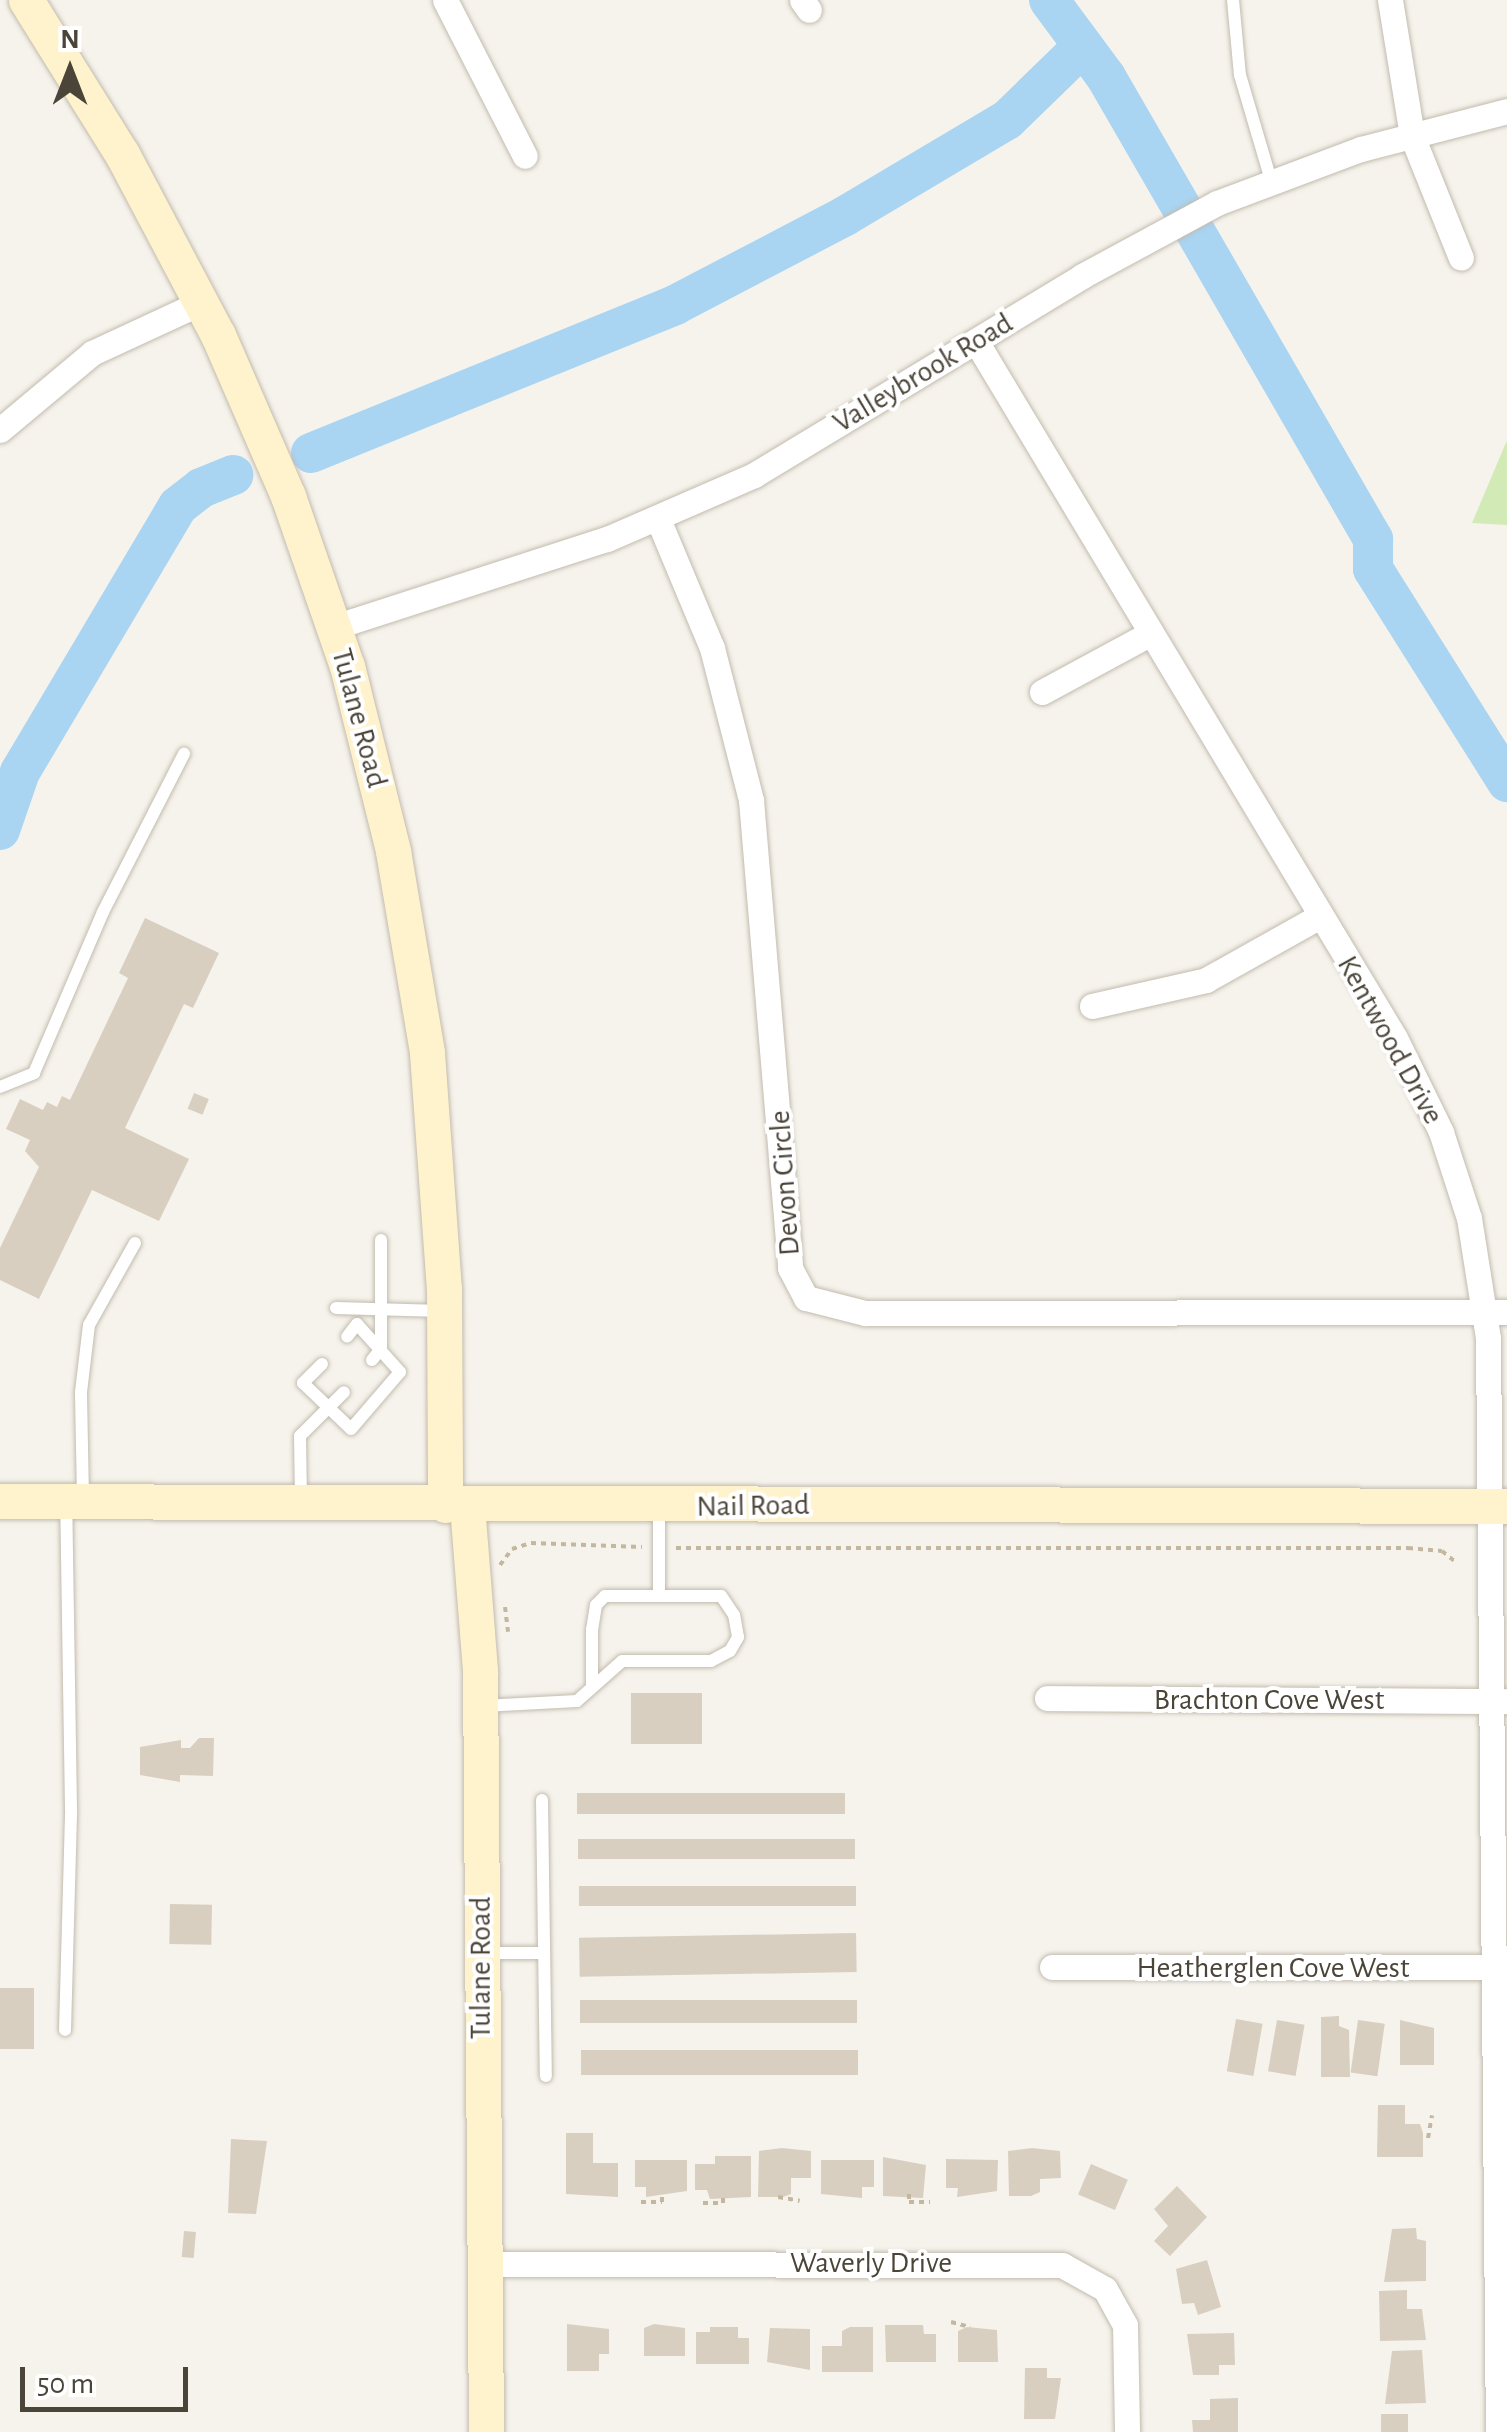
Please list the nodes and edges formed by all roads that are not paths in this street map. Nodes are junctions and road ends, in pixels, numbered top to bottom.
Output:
1 (26, 0) edge
2 (444, 0) edge
3 (1233, 0) edge
4 (1390, 0) edge
5 (1507, 110) edge
6 (1412, 136) junction
7 (525, 156) dead end
8 (1271, 180) junction
9 (1461, 258) dead end
10 (202, 302) junction
11 (977, 342) junction
12 (0, 430) edge
13 (658, 518) junction
14 (334, 626) junction
15 (1151, 633) junction
16 (1042, 692) dead end
17 (184, 754) dead end
18 (1320, 916) junction
19 (1092, 1006) dead end
20 (0, 1087) edge
21 (381, 1240) dead end
22 (135, 1243) dead end
23 (336, 1308) dead end
24 (381, 1309) junction
25 (444, 1311) junction
26 (1496, 1312) edge
27 (347, 1337) dead end
28 (377, 1354) junction
29 (322, 1364) dead end
30 (344, 1392) dead end
31 (330, 1408) junction
32 (0, 1501) edge
33 (75, 1501) junction
34 (302, 1503) junction
35 (456, 1505) junction
36 (1498, 1505) edge
37 (660, 1507) junction
38 (659, 1594) junction
39 (592, 1686) junction
40 (1047, 1698) dead end
41 (1499, 1701) edge
42 (480, 1706) junction
43 (542, 1800) dead end
44 (481, 1952) junction
45 (544, 1952) junction
46 (1500, 1967) edge
47 (1052, 1968) dead end
48 (64, 2030) dead end
49 (546, 2076) dead end
50 (1502, 2238) edge
51 (482, 2264) junction
52 (486, 2432) edge
53 (1127, 2432) edge
54 (1498, 2432) edge

1 - 10 street, Tulane Road
2 - 7 street
3 - 8 lane
4 - 6 street
5 - 6 street, Valleybrook Road
6 - 8 street, Valleybrook Road
6 - 9 street
8 - 11 street, Valleybrook Road
10 - 12 street
10 - 14 street, Tulane Road
11 - 13 street, Valleybrook Road
11 - 15 street, Kentwood Drive
13 - 14 street, Valleybrook Road
13 - 26 street, Devon Circle
14 - 25 street, Tulane Road
15 - 16 street
15 - 18 street, Kentwood Drive
17 - 20 lane
18 - 19 street
18 - 26 street, Kentwood Drive
21 - 24 lane
22 - 33 lane
23 - 24 lane
24 - 25 lane
24 - 28 lane
25 - 35 street, Tulane Road
26 - 36 street, Kentwood Drive
27 - 28 lane
28 - 31 lane
29 - 31 lane
30 - 31 lane
31 - 34 lane
32 - 33 street, Nail Road
33 - 34 street, Nail Road
33 - 48 lane
34 - 35 street, Nail Road
35 - 37 street, Nail Road
35 - 42 street, Tulane Road
36 - 37 street, Nail Road
36 - 41 street, Kentwood Drive
37 - 38 lane
38 - 39 lane
38 - 39 lane
39 - 42 lane
40 - 41 street, Brachton Cove West
41 - 46 street, Kentwood Drive
42 - 44 street, Tulane Road
43 - 45 lane
44 - 45 lane
44 - 51 street, Tulane Road
45 - 49 lane
46 - 47 street, Heatherglen Cove West
46 - 50 street, Kentwood Drive
50 - 54 street, Kentwood Drive
51 - 52 street, Tulane Road
51 - 53 street, Waverly Drive

